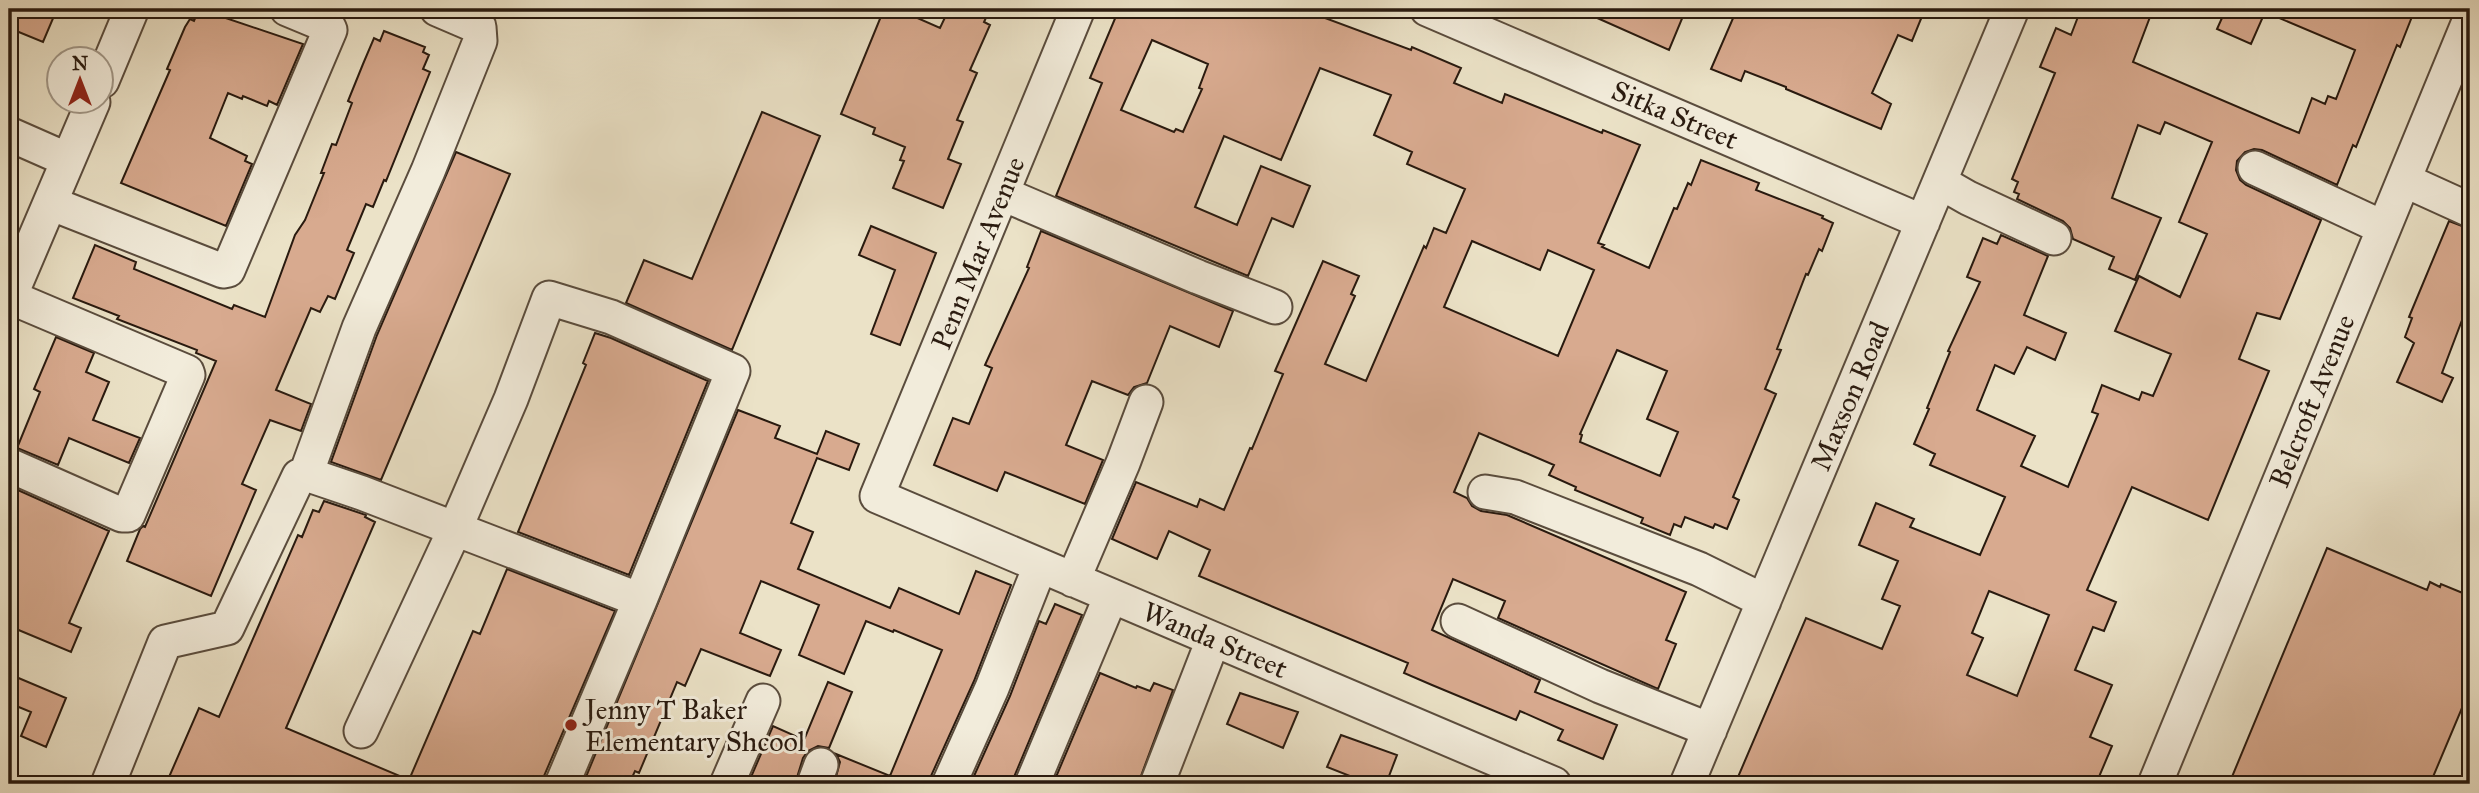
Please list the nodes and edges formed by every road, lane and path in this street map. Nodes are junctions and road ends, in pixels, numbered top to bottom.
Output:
1 (132, 9) edge
2 (287, 9) edge
3 (437, 9) edge
4 (1078, 9) edge
5 (1427, 9) edge
6 (2012, 9) edge
7 (2470, 19) edge
8 (116, 47) edge
9 (87, 116) edge
10 (9, 134) edge
11 (68, 160) junction
12 (2255, 168) dead end
13 (1940, 182) junction
14 (2414, 184) junction
15 (1003, 194) junction
16 (50, 203) junction
17 (2470, 210) edge
18 (1923, 222) junction
19 (2371, 222) junction
20 (2054, 238) dead end
21 (14, 272) edge
22 (1275, 307) dead end
23 (1146, 401) dead end
24 (9, 465) edge
25 (306, 474) junction
26 (1485, 492) dead end
27 (877, 496) joint
28 (455, 529) junction
29 (1040, 566) junction
30 (1073, 580) junction
31 (1111, 596) junction
32 (640, 600) junction
33 (1764, 601) junction
34 (1458, 621) dead end
35 (1213, 640) junction
36 (763, 701) dead end
37 (1710, 730) junction
38 (361, 731) dead end
39 (108, 784) edge
40 (562, 784) edge
41 (727, 784) edge
42 (949, 784) edge
43 (1032, 784) edge
44 (1157, 784) edge
45 (1554, 784) edge
46 (1688, 784) edge
47 (2155, 784) edge

1 - 8 street
2 - 16 street
3 - 25 street
4 - 15 street, Penn Mar Avenue
5 - 18 street, Sitka Street
6 - 13 street, Maxson Road
7 - 14 street, Belcroft Avenue
9 - 11 street
10 - 11 street
11 - 16 street
12 - 19 street
13 - 18 street, Maxson Road
13 - 20 street
14 - 17 street
14 - 19 street, Belcroft Avenue
15 - 22 street
15 - 27 street, Penn Mar Avenue
16 - 21 street
18 - 33 street, Maxson Road
19 - 47 street, Belcroft Avenue
21 - 24 street
23 - 30 street
25 - 28 street
25 - 39 street
26 - 33 street
27 - 29 street, Wanda Street
28 - 32 street
28 - 32 street
28 - 38 street
29 - 30 street, Wanda Street
29 - 42 street
30 - 31 street, Wanda Street
31 - 35 street, Wanda Street
31 - 43 street
32 - 40 street
33 - 37 street, Maxson Road
34 - 37 street
35 - 44 street
35 - 45 street, Wanda Street
36 - 41 street
37 - 46 street, Maxson Road

